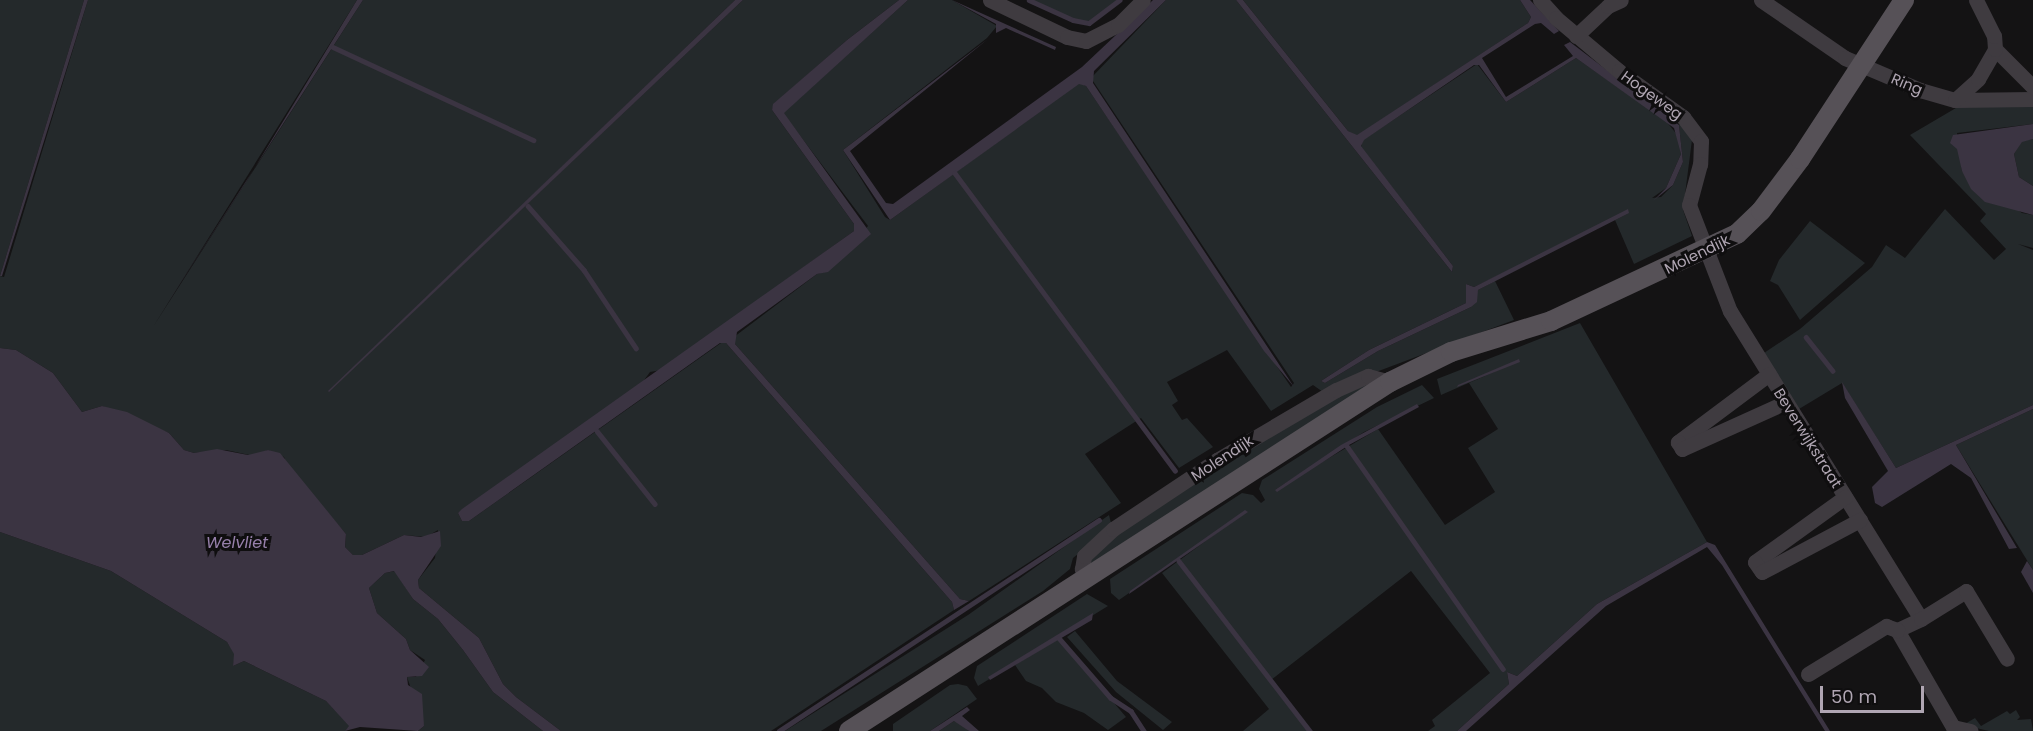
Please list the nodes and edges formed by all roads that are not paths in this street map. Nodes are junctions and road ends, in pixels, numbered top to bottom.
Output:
1 (990, 0) edge
2 (1143, 0) edge
3 (1540, 0) edge
4 (1621, 0) edge
5 (1761, 0) edge
6 (1904, 0) edge
7 (1976, 0) edge
8 (1576, 36) junction
9 (1995, 49) junction
10 (1862, 64) junction
11 (2033, 87) edge
12 (2033, 99) edge
13 (1955, 100) junction
14 (1707, 251) junction
15 (1768, 374) junction
16 (1390, 382) junction
17 (1786, 402) junction
18 (1845, 497) junction
19 (1860, 520) junction
20 (1087, 576) junction
21 (1921, 619) junction
22 (1897, 630) junction
23 (2007, 659) dead end
24 (1808, 674) dead end
25 (849, 731) edge
26 (1971, 731) edge

1 - 2 street
3 - 8 street, Hogeweg
4 - 8 street
5 - 10 street, Ring
6 - 10 main road, Molendijk
7 - 9 street
8 - 14 street, Hogeweg
9 - 11 street
9 - 13 street
10 - 13 street, Ring
10 - 14 main road, Molendijk
12 - 13 street, Ring
14 - 15 street, Beverwijkstraat
14 - 16 main road, Molendijk
15 - 17 street, Beverwijkstraat
15 - 17 street
16 - 20 main road, Molendijk
16 - 20 street, Molendijk
17 - 18 street, Beverwijkstraat
18 - 19 street, Beverwijkstraat
18 - 19 street
19 - 21 street, Beverwijkstraat
20 - 25 main road, Molendijk
21 - 22 street
21 - 23 street
22 - 24 street
22 - 26 street

